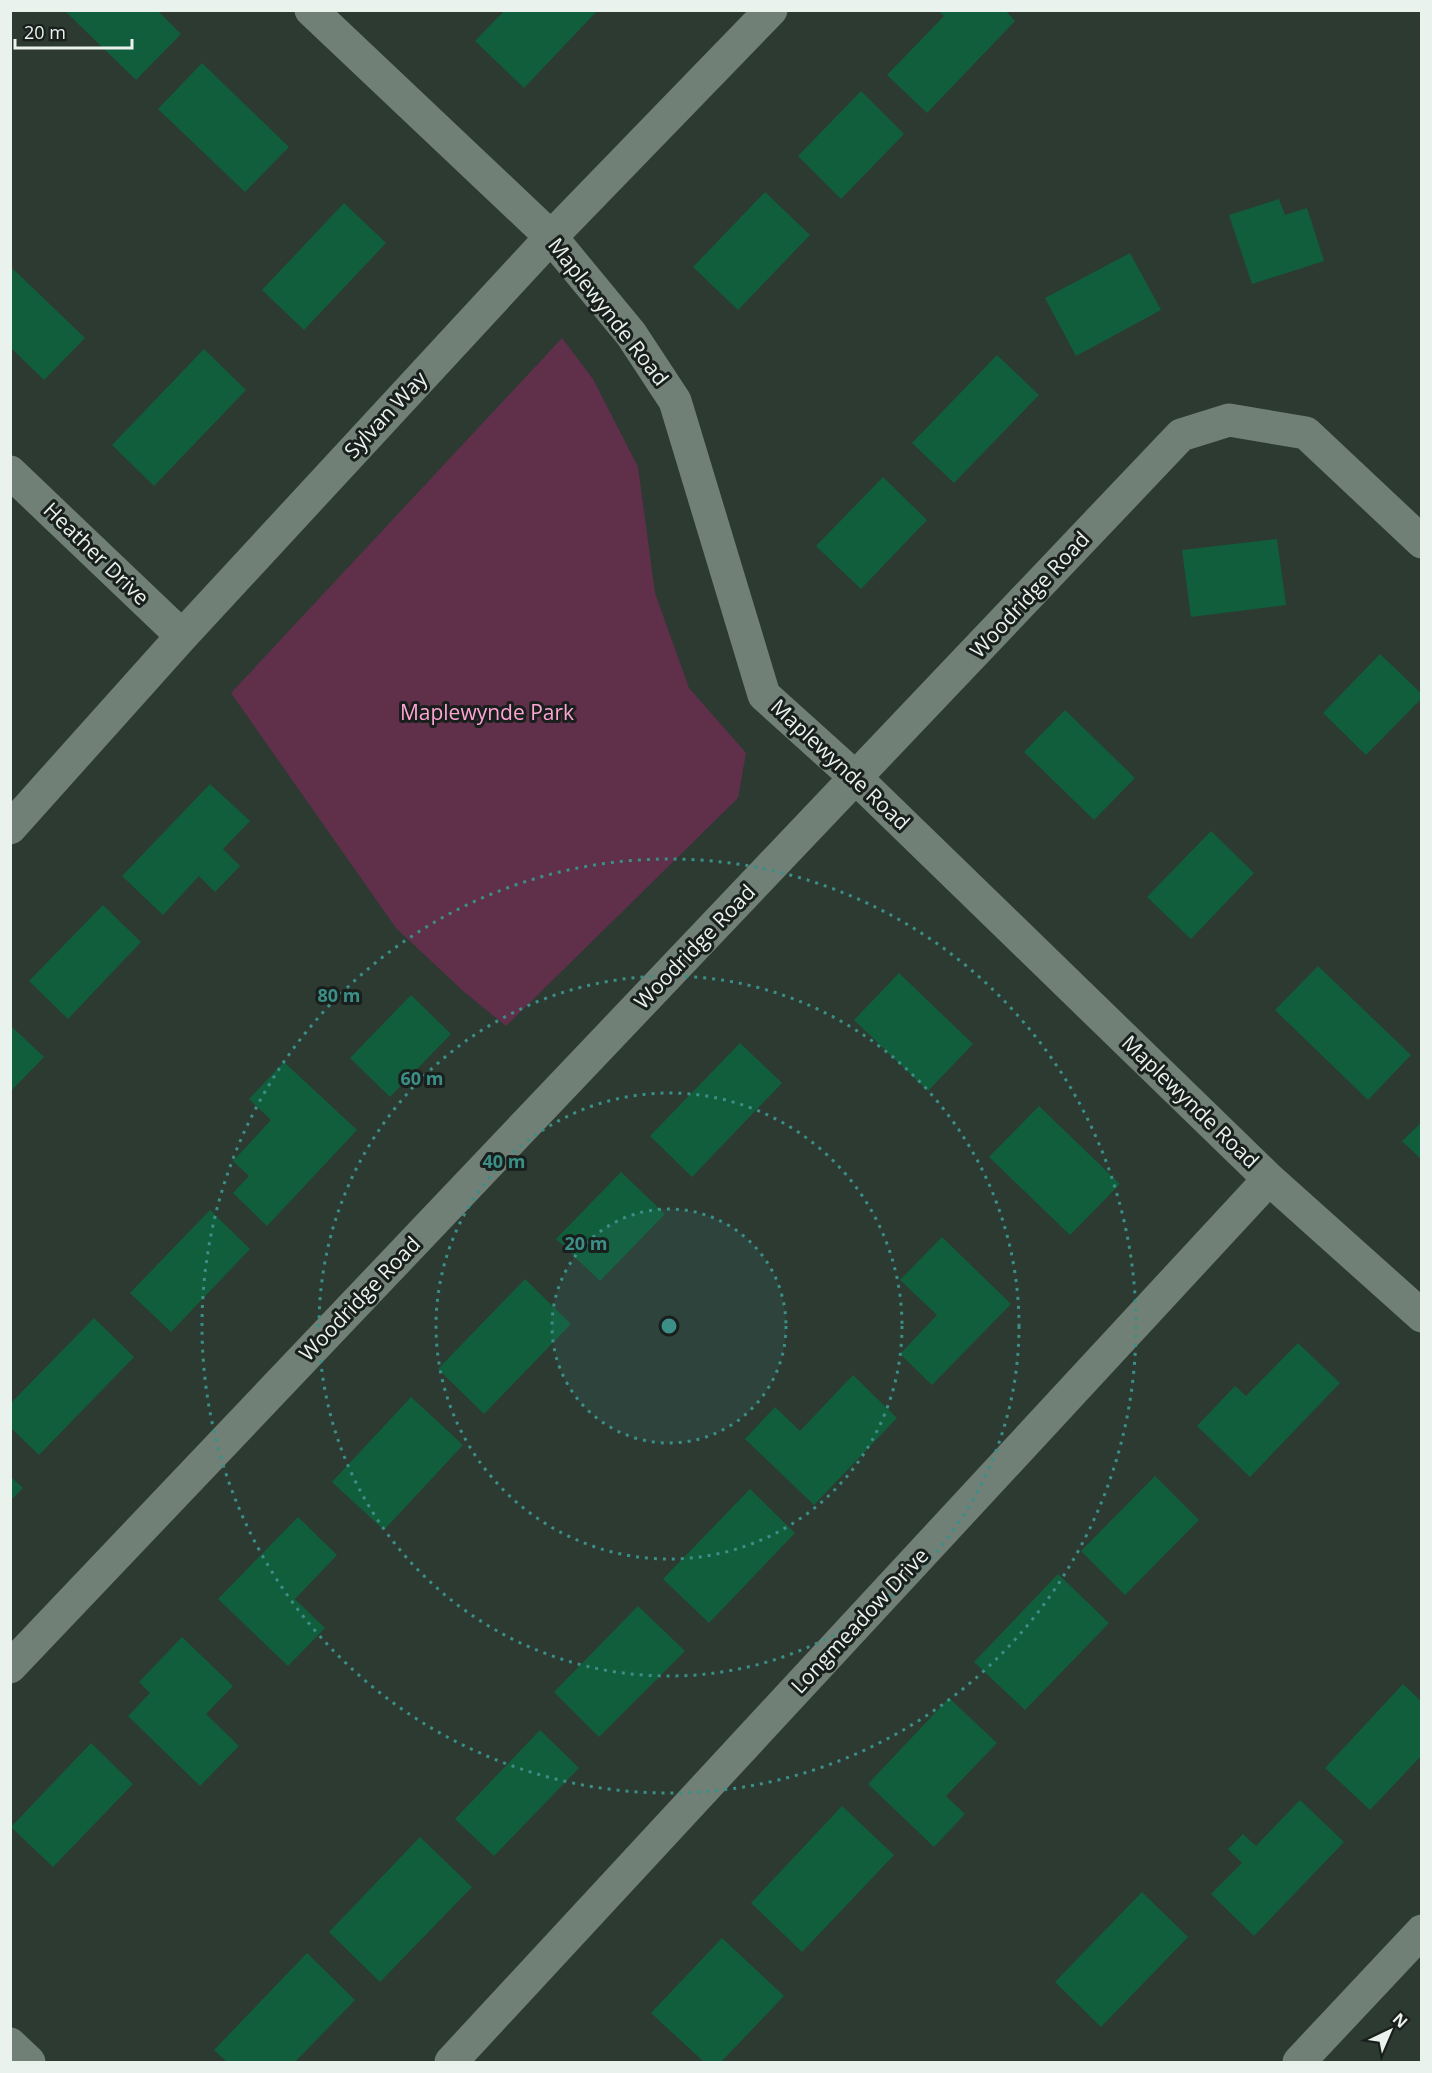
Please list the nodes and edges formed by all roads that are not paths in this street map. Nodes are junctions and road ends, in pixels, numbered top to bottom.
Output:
1 (311, 10) edge
2 (771, 10) edge
3 (551, 237) junction
4 (10, 472) edge
5 (1422, 542) edge
6 (182, 636) junction
7 (856, 778) junction
8 (10, 828) edge
9 (1269, 1179) junction
10 (1422, 1316) edge
11 (10, 1667) edge
12 (1422, 1931) edge
13 (10, 2044) edge
14 (29, 2062) edge
15 (451, 2062) edge
16 (1299, 2062) edge

1 - 3 street, Maplewynde Road
2 - 3 street, Sylvan Way
3 - 6 street, Sylvan Way
3 - 7 street, Maplewynde Road
4 - 6 street, Heather Drive
5 - 7 street, Woodridge Road
6 - 8 street, Sylvan Way
7 - 9 street, Maplewynde Road
7 - 11 street, Woodridge Road
9 - 10 street, Maplewynde Road
9 - 15 street, Longmeadow Drive
12 - 16 street
13 - 14 street

